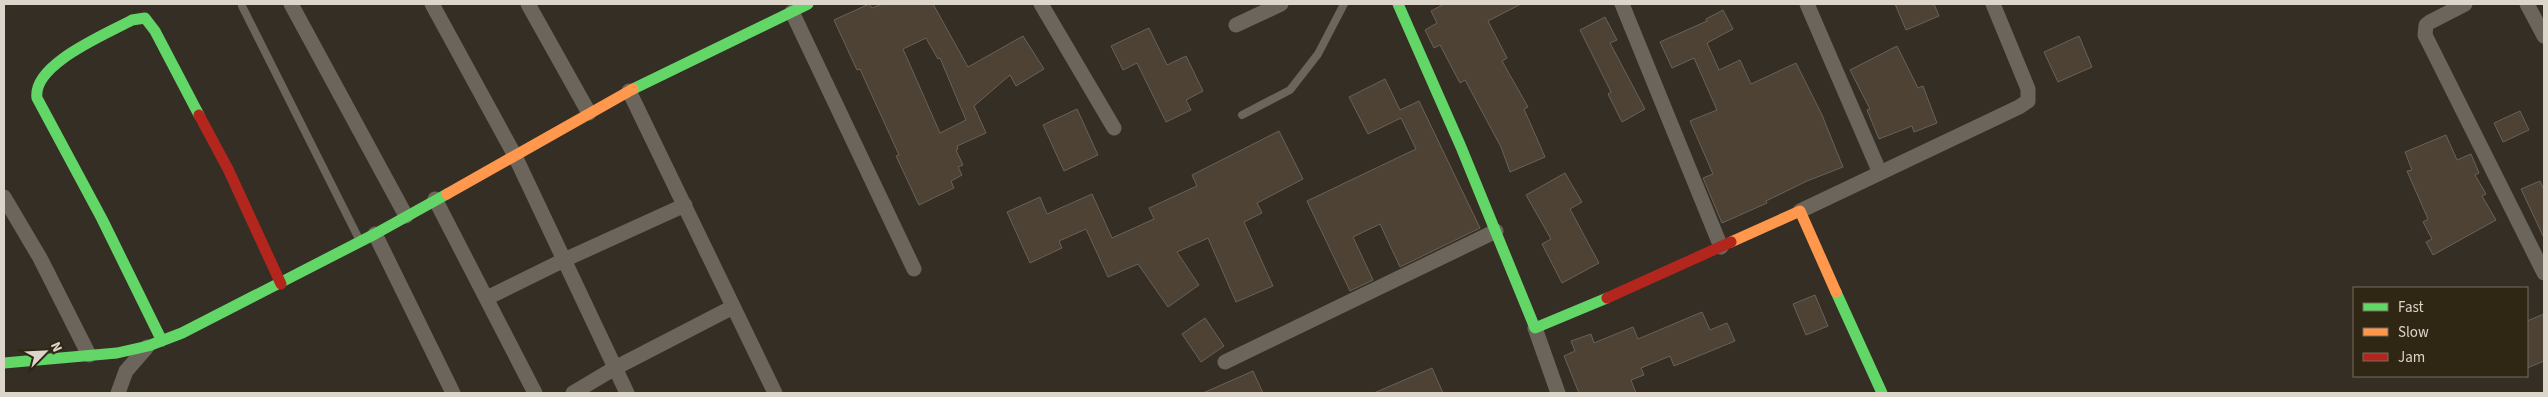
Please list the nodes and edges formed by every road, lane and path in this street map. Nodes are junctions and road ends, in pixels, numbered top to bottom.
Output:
1 (291, 4) edge
2 (432, 4) edge
3 (528, 4) edge
4 (808, 4) edge
5 (1041, 4) edge
6 (1281, 4) edge
7 (1344, 4) edge
8 (1398, 4) edge
9 (1622, 4) edge
10 (1807, 4) edge
11 (1993, 4) edge
12 (2464, 4) edge
13 (2527, 4) edge
14 (242, 6) dead end
15 (792, 12) junction
16 (1236, 25) dead end
17 (2544, 36) edge
18 (629, 91) junction
19 (589, 113) junction
20 (1242, 115) dead end
21 (1114, 128) dead end
22 (514, 154) junction
23 (1880, 173) junction
24 (4, 197) edge
25 (435, 199) junction
26 (685, 205) junction
27 (1800, 211) junction
28 (406, 216) junction
29 (1496, 231) junction
30 (374, 234) junction
31 (360, 242) junction
32 (1720, 247) junction
33 (564, 260) junction
34 (914, 268) dead end
35 (2544, 273) edge
36 (281, 284) junction
37 (487, 298) junction
38 (733, 307) junction
39 (1535, 328) junction
40 (155, 344) junction
41 (89, 356) junction
42 (1225, 362) dead end
43 (4, 364) edge
44 (615, 368) junction
45 (118, 393) edge
46 (453, 393) edge
47 (535, 393) edge
48 (573, 393) edge
49 (627, 393) edge
50 (775, 393) edge
51 (1558, 393) edge
52 (1882, 393) edge

1 - 28 street
2 - 22 street
3 - 19 street
4 - 15 street
5 - 21 street
6 - 16 street
7 - 20 lane
8 - 29 street
9 - 32 street
10 - 23 street
11 - 23 street
12 - 35 street
13 - 17 street
14 - 31 lane
15 - 18 street
15 - 34 street
18 - 19 street
18 - 26 street
19 - 22 street
22 - 25 street
22 - 33 street
23 - 27 street
24 - 41 street
25 - 28 street
25 - 37 street
26 - 33 street
26 - 38 street
27 - 32 street
27 - 52 street
28 - 30 street
29 - 39 street
29 - 42 street
30 - 31 street
30 - 46 street
31 - 36 street
32 - 39 street
33 - 37 street
33 - 44 street
36 - 40 street
36 - 40 street
37 - 47 street
38 - 44 street
38 - 50 street
39 - 51 street
40 - 41 street
40 - 45 street
41 - 43 street
44 - 48 street
44 - 49 street

